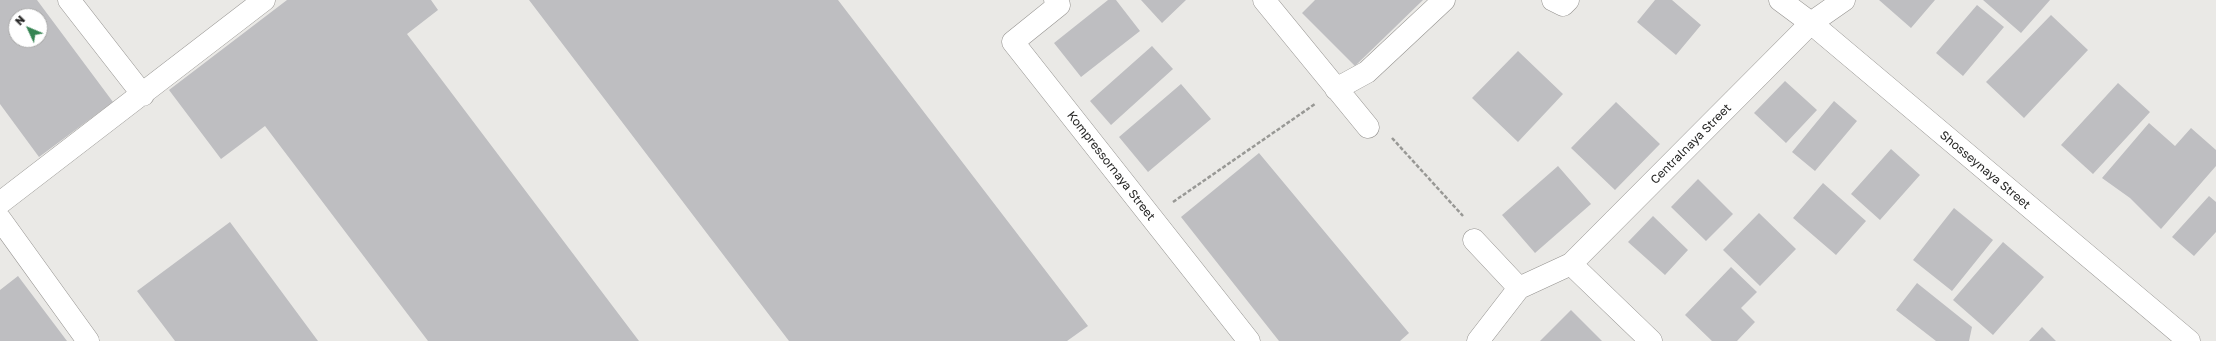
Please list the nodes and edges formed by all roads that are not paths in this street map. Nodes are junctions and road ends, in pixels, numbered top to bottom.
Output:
1 (69, 0) edge
2 (264, 0) edge
3 (1264, 0) edge
4 (1444, 0) edge
5 (1553, 0) edge
6 (1568, 0) edge
7 (1780, 0) edge
8 (1844, 0) edge
9 (1060, 2) edge
10 (1811, 23) junction
11 (1336, 89) junction
12 (143, 96) junction
13 (1368, 127) road end
14 (0, 204) edge
15 (0, 219) edge
16 (1474, 240) road end
17 (1571, 264) junction
18 (1519, 288) junction
19 (88, 341) edge
20 (1248, 341) edge
21 (1478, 341) edge
22 (1651, 341) edge
23 (2189, 341) edge

1 - 12 street
2 - 12 street
3 - 11 street
4 - 11 street
5 - 6 street
7 - 10 street, Shosseynaya Street
8 - 10 street, Centralnaya Street
9 - 20 street, Kompressornaya Street
10 - 17 street, Centralnaya Street
10 - 23 street, Shosseynaya Street
11 - 13 street
12 - 14 street
15 - 19 street
16 - 18 street
17 - 18 street
17 - 22 street
18 - 21 street

